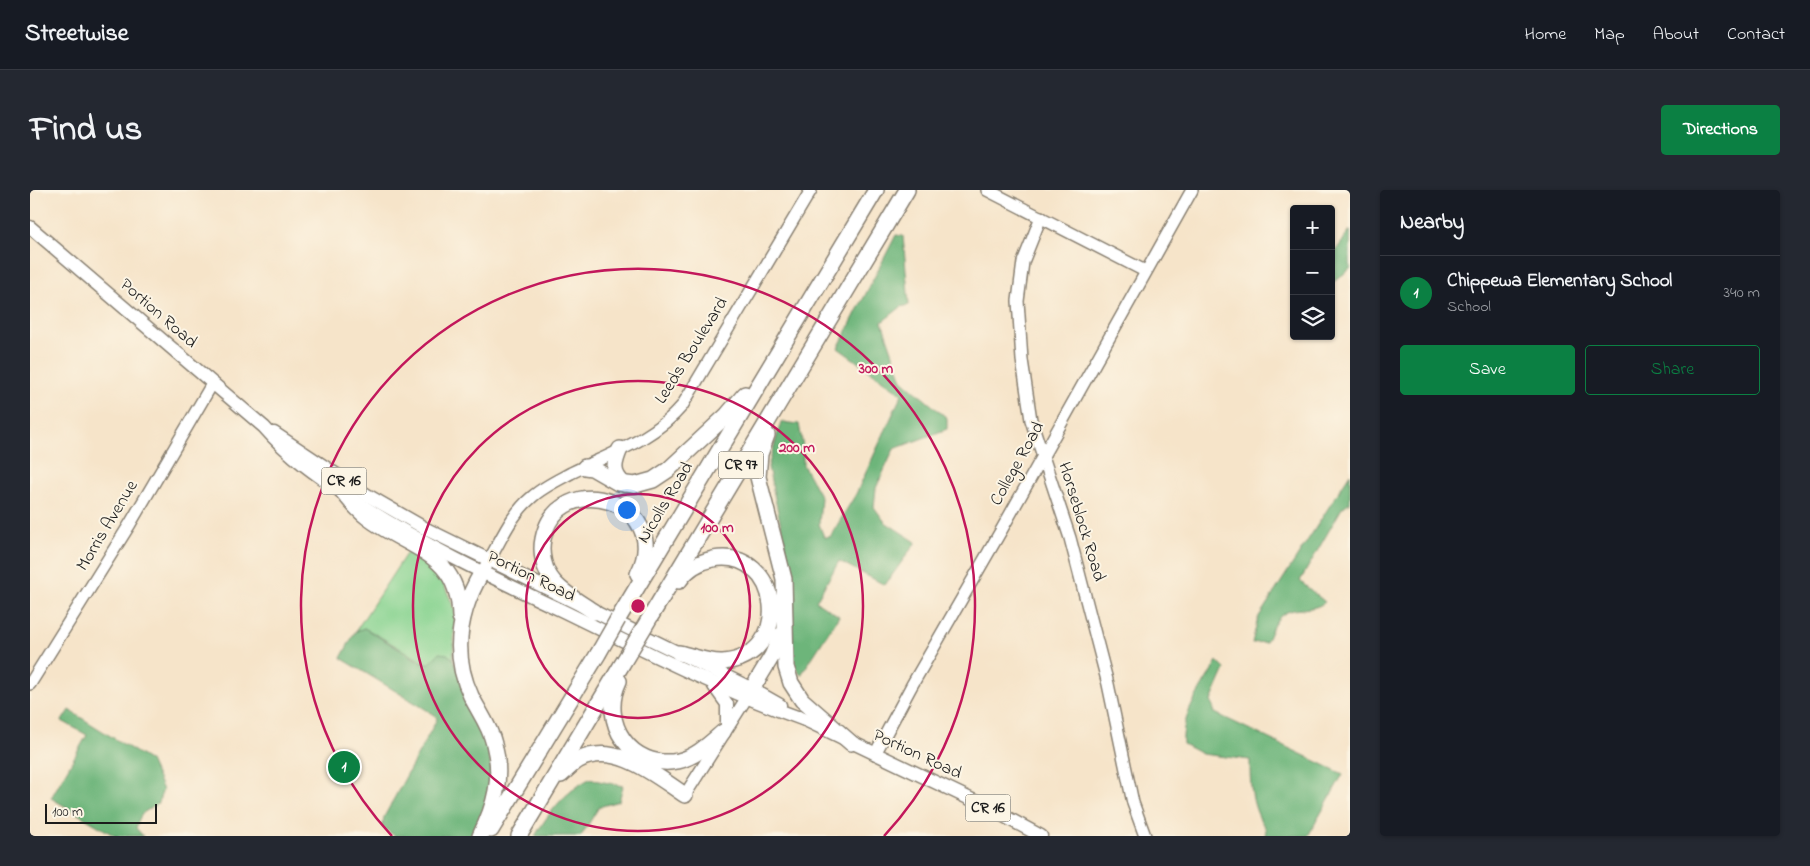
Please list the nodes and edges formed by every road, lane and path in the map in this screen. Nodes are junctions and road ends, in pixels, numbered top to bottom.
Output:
1 (811, 190) edge
2 (870, 190) edge
3 (876, 190) edge
4 (907, 190) edge
5 (914, 190) edge
6 (987, 190) edge
7 (1192, 190) edge
8 (1041, 217) junction
9 (30, 227) edge
10 (882, 231) junction
11 (840, 252) junction
12 (1145, 271) junction
13 (827, 324) junction
14 (791, 332) junction
15 (212, 384) junction
16 (264, 428) junction
17 (620, 449) junction
18 (1042, 456) junction
19 (585, 467) junction
20 (624, 484) junction
21 (343, 492) junction
22 (486, 566) junction
23 (627, 602) junction
24 (654, 610) junction
25 (594, 612) junction
26 (460, 623) junction
27 (784, 623) junction
28 (679, 652) junction
29 (623, 666) junction
30 (710, 682) junction
31 (30, 684) edge
32 (749, 694) junction
33 (725, 729) junction
34 (851, 743) junction
35 (875, 754) junction
36 (554, 780) junction
37 (685, 796) joint
38 (480, 836) edge
39 (488, 836) edge
40 (519, 836) edge
41 (1041, 836) edge
42 (1145, 836) edge

1 - 17 street, Leeds Boulevard
2 - 11 highway
3 - 11 highway, Nicolls Road / CR 97
4 - 10 highway, CR 97
5 - 10 highway
6 - 8 street
7 - 12 street, College Road
8 - 12 street
8 - 18 street, Horseblock Road
9 - 15 main road, Portion Road / CR 16
10 - 13 highway, CR 97
11 - 14 highway, Nicolls Road / CR 97
12 - 18 street, College Road
13 - 24 highway, CR 97
13 - 27 highway
14 - 20 highway
14 - 23 highway, Nicolls Road / CR 97
15 - 16 main road, Portion Road / CR 16
15 - 31 street, Morris Avenue
16 - 21 main road, Portion Road / CR 16
16 - 22 main road, Portion Road / CR 16
17 - 19 street, Leeds Boulevard
17 - 20 highway
18 - 35 street, College Road
18 - 42 street, Horseblock Road
19 - 20 highway
19 - 22 street, Leeds Boulevard
21 - 22 main road, Portion Road / CR 16
21 - 26 highway
22 - 25 main road, Portion Road / CR 16
22 - 26 highway
22 - 30 main road, Portion Road / CR 16
23 - 25 highway
23 - 39 highway, bridge
24 - 28 highway
24 - 29 highway, CR 97, bridge
25 - 28 main road, Portion Road / CR 16
26 - 38 highway
27 - 32 highway
27 - 34 highway
28 - 32 main road, Portion Road / CR 16
29 - 33 highway
29 - 36 highway
30 - 32 main road, Portion Road / CR 16
30 - 33 main road
32 - 33 street
32 - 34 main road, Portion Road / CR 16
33 - 37 street
34 - 35 main road, Portion Road / CR 16
35 - 41 main road, Portion Road / CR 16
36 - 37 highway
36 - 40 highway

